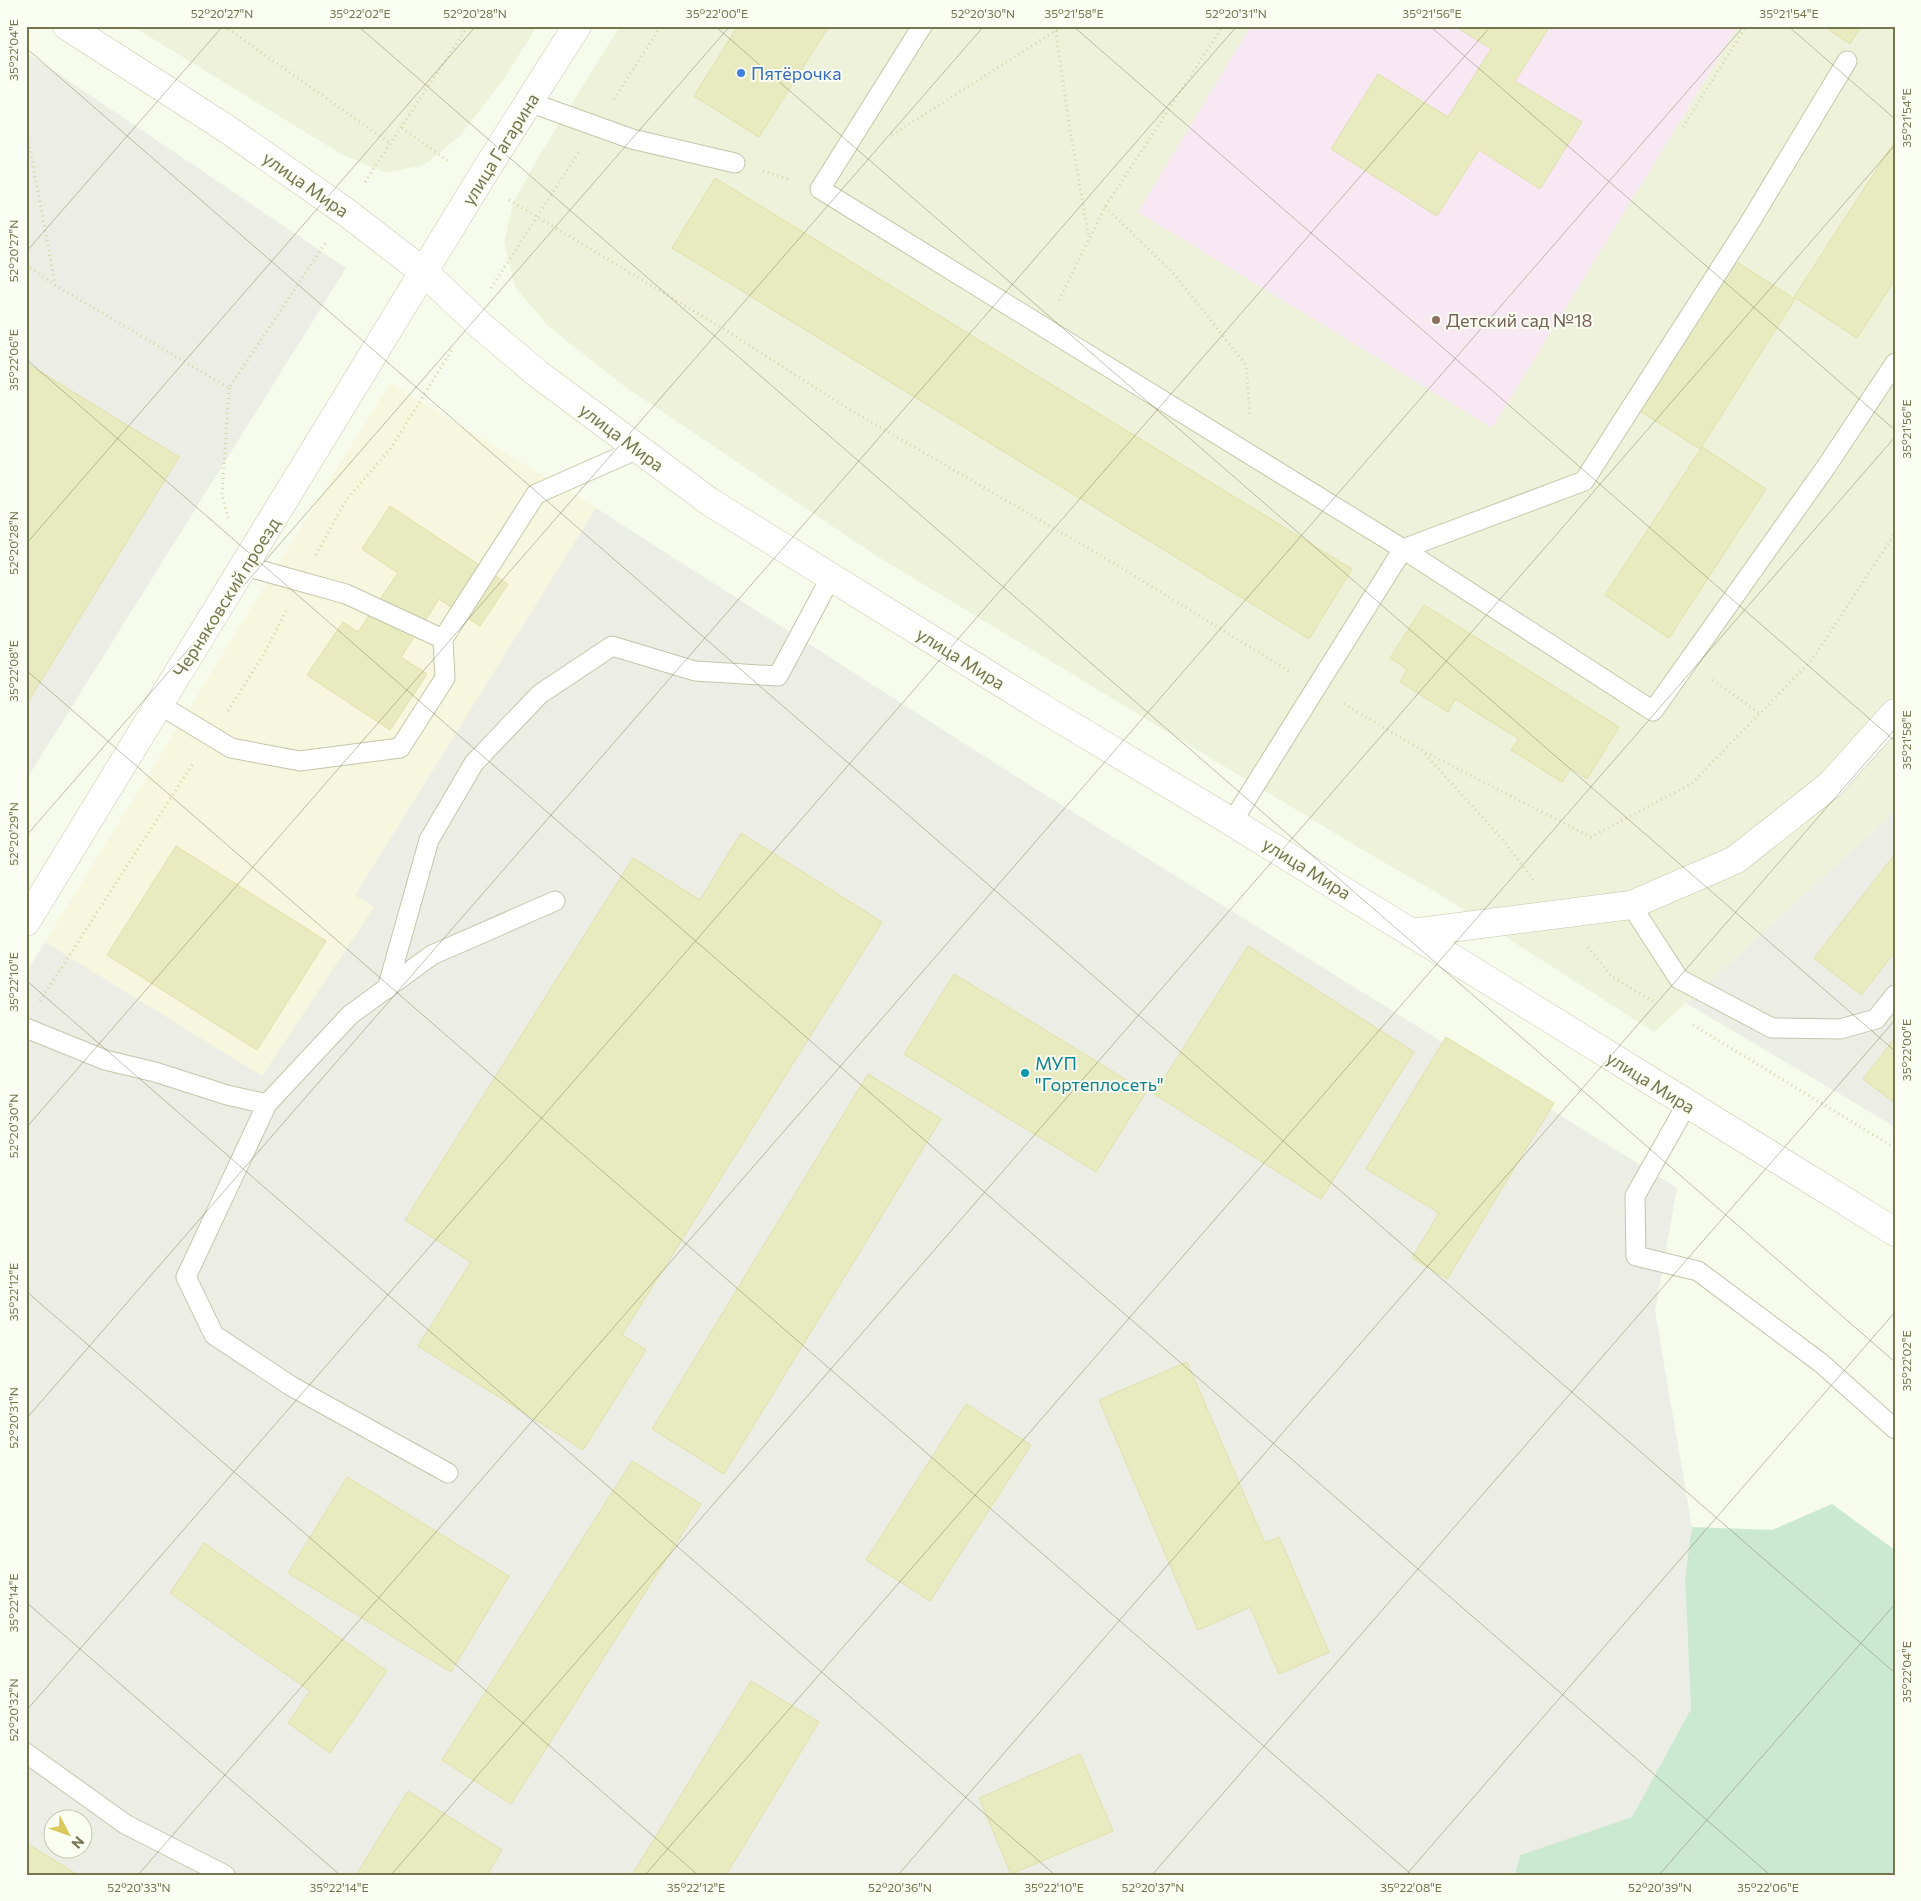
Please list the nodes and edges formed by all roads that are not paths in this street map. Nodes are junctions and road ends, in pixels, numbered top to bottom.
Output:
1 (67, 26) edge
2 (577, 26) edge
3 (922, 26) edge
4 (1847, 61) dead end
5 (529, 102) junction
6 (735, 163) road end
7 (425, 272) junction
8 (1895, 364) edge
9 (638, 449) junction
10 (1403, 549) junction
11 (243, 569) junction
12 (830, 577) junction
13 (443, 639) junction
14 (160, 705) junction
15 (1895, 713) edge
16 (1232, 822) junction
17 (554, 902) dead end
18 (1631, 904) junction
19 (26, 922) edge
20 (1412, 933) junction
21 (387, 989) junction
22 (1895, 995) edge
23 (26, 1028) edge
24 (267, 1104) junction
25 (1687, 1104) junction
26 (1895, 1232) edge
27 (1895, 1429) edge
28 (448, 1473) dead end
29 (26, 1753) edge
30 (225, 1875) edge

1 - 7 main road, улица Мира
2 - 5 main road, улица Гагарина
3 - 10 lane
4 - 10 lane
5 - 6 lane
5 - 7 main road, улица Гагарина
7 - 9 main road, улица Мира
7 - 11 main road, Черняковский проезд
8 - 10 lane
9 - 12 main road, улица Мира
9 - 13 lane
10 - 16 lane
11 - 13 lane
11 - 14 main road, Черняковский проезд
12 - 16 main road, улица Мира
12 - 21 lane
13 - 14 lane
14 - 19 main road, Черняковский проезд
15 - 18 main road
16 - 20 main road, улица Мира
17 - 21 lane
18 - 20 main road
18 - 22 lane
20 - 25 main road, улица Мира
21 - 24 lane
23 - 24 lane
24 - 28 lane
25 - 26 main road, улица Мира
25 - 27 lane
29 - 30 lane

